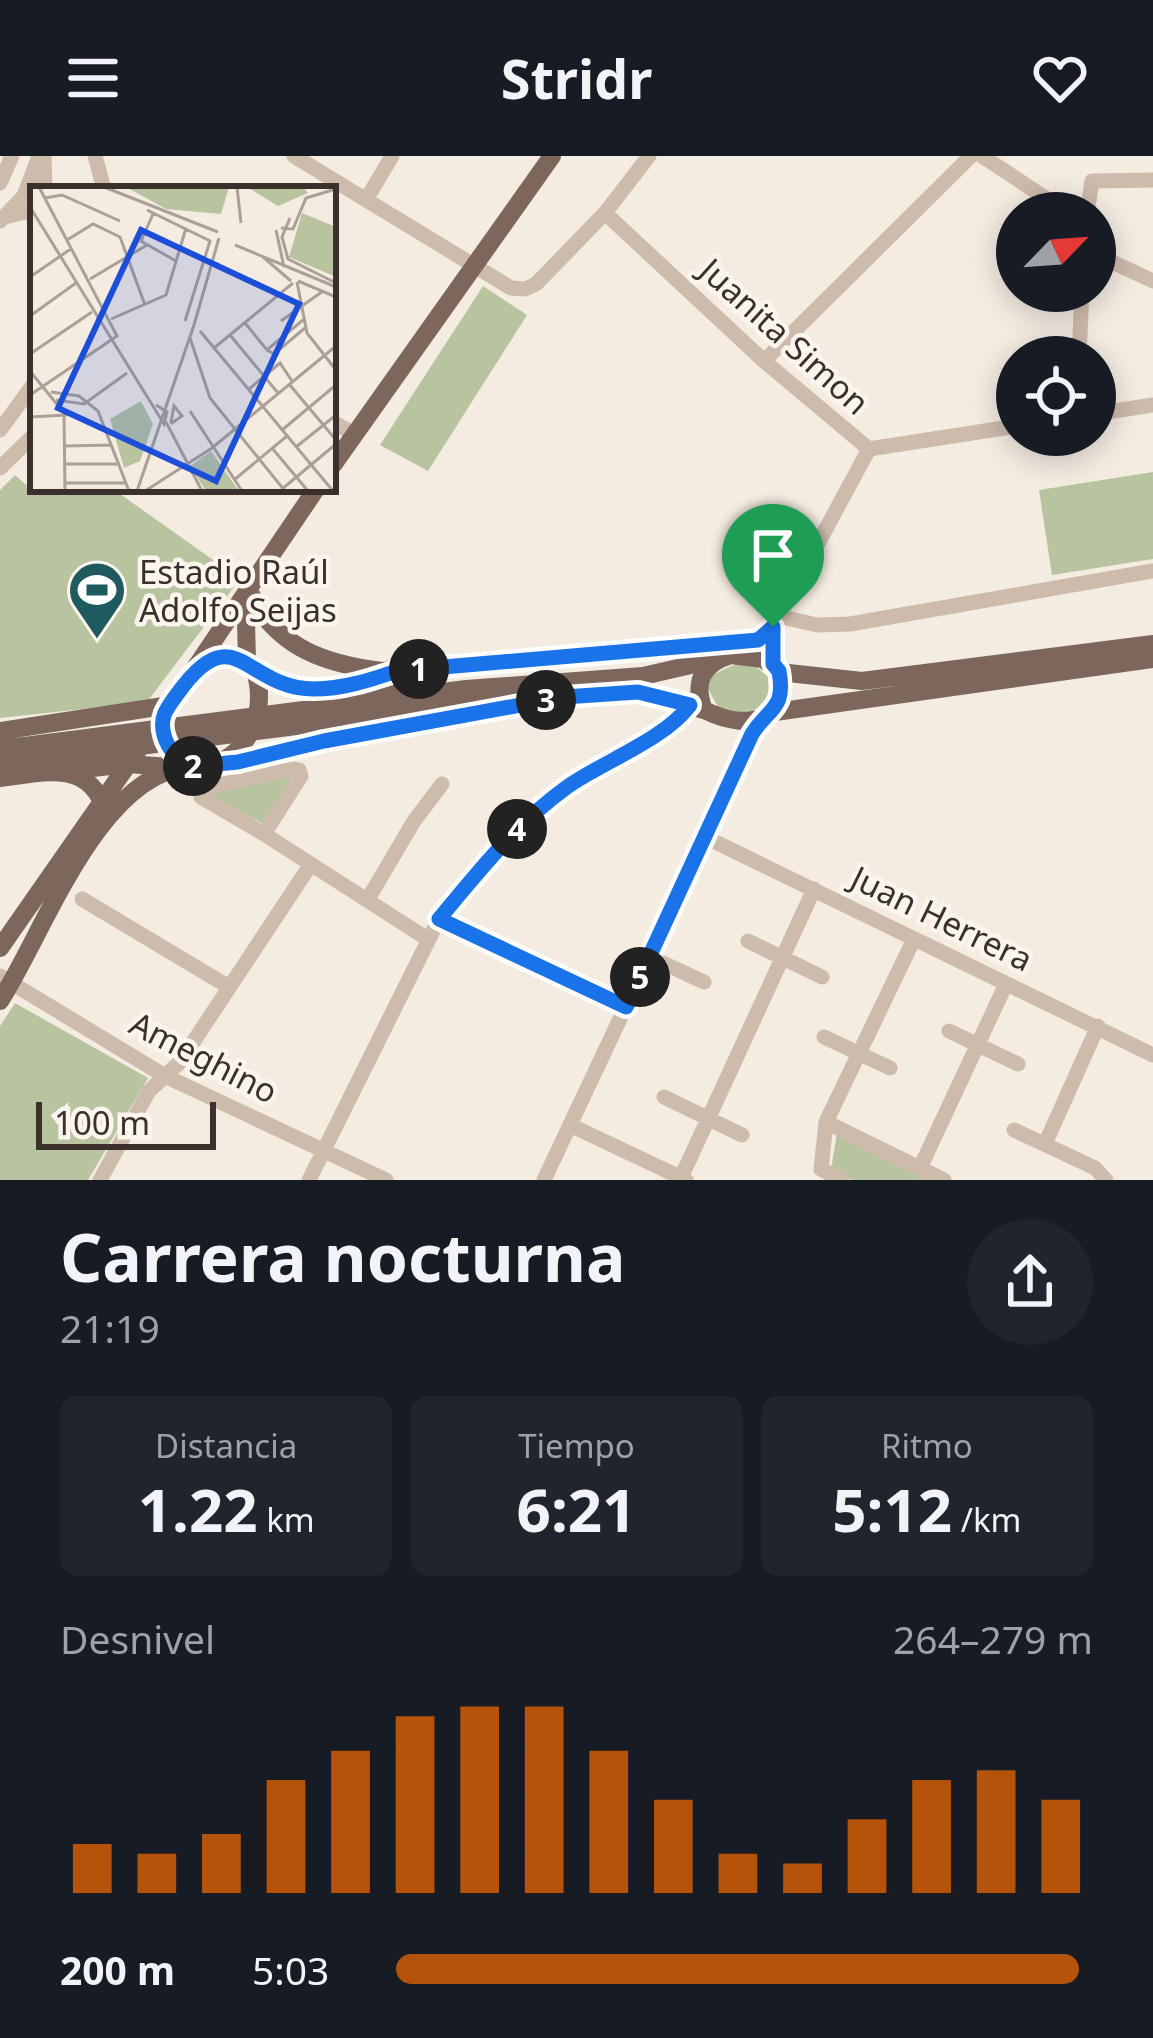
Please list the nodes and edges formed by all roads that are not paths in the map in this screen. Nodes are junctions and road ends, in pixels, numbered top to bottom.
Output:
1 (12, 156) edge
2 (41, 156) edge
3 (95, 156) edge
4 (294, 156) edge
5 (392, 156) edge
6 (552, 156) edge
7 (649, 156) edge
8 (971, 156) edge
9 (982, 156) edge
10 (1153, 180) edge
11 (0, 183) edge
12 (45, 186) edge
13 (103, 186) edge
14 (1036, 192) edge
15 (1090, 192) edge
16 (366, 200) junction
17 (605, 213) junction
18 (4, 219) edge
19 (1116, 264) edge
20 (474, 265) junction
21 (1153, 281) edge
22 (764, 362) junction
23 (30, 389) edge
24 (1153, 405) edge
25 (1116, 411) edge
26 (336, 424) edge
27 (996, 429) edge
28 (0, 430) edge
29 (354, 434) junction
30 (30, 439) edge
31 (869, 449) junction
32 (336, 460) edge
33 (0, 468) edge
34 (314, 492) edge
35 (269, 557) junction
36 (1153, 571) edge
37 (252, 598) junction
38 (769, 628) junction
39 (1153, 644) edge
40 (724, 657) junction
41 (1153, 659) edge
42 (197, 666) junction
43 (251, 667) junction
44 (776, 668) junction
45 (397, 671) junction
46 (353, 685) junction
47 (558, 689) junction
48 (467, 697) junction
49 (697, 701) junction
50 (166, 711) junction
51 (768, 716) junction
52 (0, 730) edge
53 (0, 749) edge
54 (0, 764) edge
55 (127, 764) junction
56 (192, 766) junction
57 (68, 771) junction
58 (0, 778) edge
59 (442, 784) dead end
60 (102, 802) junction
61 (264, 834) junction
62 (705, 837) junction
63 (311, 864) junction
64 (814, 889) junction
65 (82, 899) dead end
66 (368, 899) junction
67 (439, 919) junction
68 (426, 938) junction
69 (914, 939) junction
70 (748, 941) dead end
71 (0, 948) edge
72 (650, 957) junction
73 (782, 957) junction
74 (822, 976) dead end
75 (6, 980) edge
76 (704, 982) dead end
77 (1006, 984) junction
78 (230, 987) junction
79 (0, 1001) edge
80 (626, 1007) junction
81 (1098, 1026) junction
82 (949, 1031) dead end
83 (824, 1037) dead end
84 (977, 1046) junction
85 (859, 1054) junction
86 (1153, 1055) edge
87 (1018, 1064) dead end
88 (890, 1068) dead end
89 (165, 1076) junction
90 (664, 1097) dead end
91 (708, 1118) junction
92 (826, 1122) junction
93 (570, 1125) junction
94 (1014, 1130) dead end
95 (742, 1135) dead end
96 (1045, 1144) junction
97 (324, 1150) junction
98 (920, 1168) junction
99 (819, 1175) edge
100 (682, 1179) edge
101 (100, 1180) edge
102 (309, 1180) edge
103 (386, 1180) edge
104 (544, 1180) edge
105 (842, 1180) edge
106 (944, 1180) edge
107 (1106, 1180) edge

1 - 11 street
2 - 12 street
2 - 18 street
3 - 13 street
4 - 16 street
5 - 16 street
6 - 20 main road
7 - 17 street
8 - 22 street
9 - 14 street
10 - 15 street
16 - 20 street
17 - 20 street
17 - 22 street, Juanita Simon
19 - 21 street
20 - 29 main road
22 - 31 street, Juanita Simon
23 - 28 street
24 - 25 street
26 - 29 street
27 - 31 street, Juanita Simon
29 - 32 main road
30 - 33 street
31 - 38 street
34 - 35 main road
35 - 37 main road
35 - 42 main road
36 - 38 street
37 - 43 main road
37 - 45 main road
38 - 40 street
38 - 44 street
38 - 45 main road
39 - 44 main road
40 - 44 main road
40 - 47 main road
40 - 49 main road
41 - 51 main road
42 - 43 main road
42 - 50 main road
43 - 46 main road
43 - 56 main road
44 - 51 main road
45 - 46 main road
46 - 47 main road
47 - 48 main road
47 - 49 main road
47 - 56 main road
48 - 53 main road
48 - 54 main road
49 - 51 main road
49 - 67 street
50 - 52 main road
50 - 55 main road
50 - 56 main road
51 - 62 street
55 - 56 main road
55 - 57 main road
55 - 60 main road
56 - 75 main road
57 - 58 main road
57 - 60 main road
59 - 66 street
60 - 71 main road
61 - 61 street
61 - 63 street
62 - 64 street, Juan Herrera
62 - 72 street
63 - 66 street
63 - 78 street
64 - 69 street, Juan Herrera
64 - 73 street
65 - 78 street
66 - 68 street
67 - 68 street
67 - 80 street
68 - 97 street
69 - 77 street, Juan Herrera
69 - 85 street
70 - 73 street
72 - 76 street
72 - 80 street
73 - 74 street
73 - 91 street
75 - 79 main road
75 - 89 street, Ameghino
77 - 81 street, Juan Herrera
77 - 84 street
78 - 89 street
80 - 93 street
81 - 86 street, Juan Herrera
81 - 96 street
82 - 84 street
83 - 85 street
84 - 87 street
84 - 98 street
85 - 88 street
85 - 92 street
89 - 97 street, Ameghino
89 - 101 street
90 - 91 street
91 - 95 street
91 - 100 street
92 - 98 street
92 - 99 street
93 - 100 street
93 - 104 street
94 - 96 street
96 - 107 street
97 - 102 street
97 - 103 street, Ameghino
98 - 106 street
99 - 105 street

